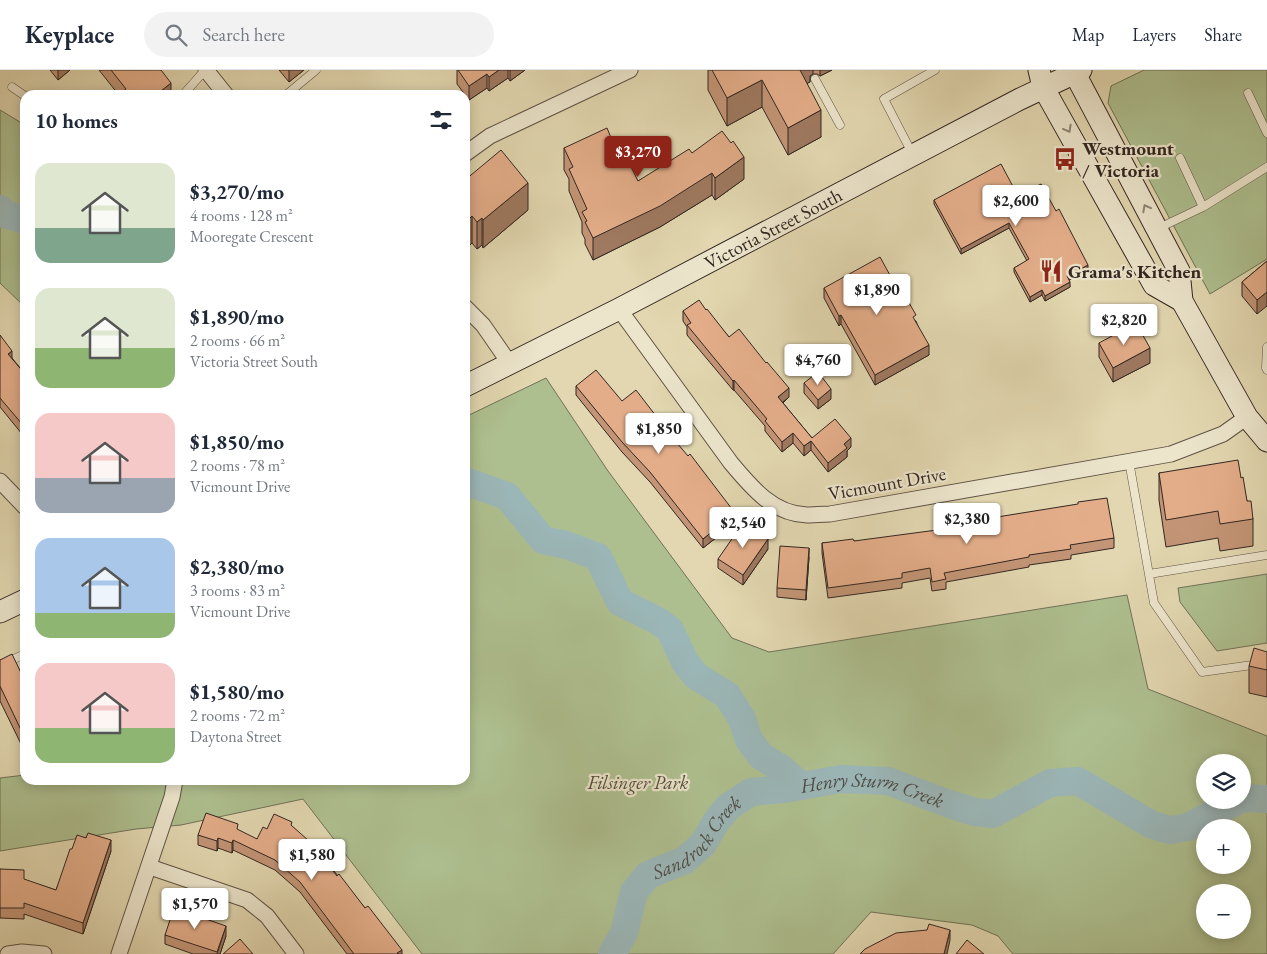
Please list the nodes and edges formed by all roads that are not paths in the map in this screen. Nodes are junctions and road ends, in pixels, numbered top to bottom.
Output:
1 (206, 70) edge
2 (316, 70) edge
3 (630, 70) edge
4 (935, 70) edge
5 (1076, 71) edge
6 (815, 79) dead end
7 (1041, 79) edge
8 (12, 88) dead end
9 (188, 90) edge
10 (222, 90) edge
11 (292, 90) edge
12 (20, 93) edge
13 (1248, 93) dead end
14 (840, 125) dead end
15 (1267, 133) edge
16 (470, 150) edge
17 (913, 155) junction
18 (1180, 158) dead end
19 (1267, 167) edge
20 (1203, 207) junction
21 (1157, 229) junction
22 (1182, 301) junction
23 (619, 309) junction
24 (470, 312) edge
25 (1267, 347) edge
26 (510, 364) junction
27 (1267, 370) edge
28 (470, 384) edge
29 (1247, 417) junction
30 (1267, 441) edge
31 (1129, 461) junction
32 (0, 481) edge
33 (20, 502) edge
34 (1267, 555) edge
35 (1149, 574) junction
36 (20, 602) edge
37 (0, 612) edge
38 (20, 656) edge
39 (1267, 662) edge
40 (0, 665) edge
41 (174, 785) edge
42 (150, 866) junction
43 (8, 954) edge
44 (44, 954) edge
45 (119, 954) edge
46 (296, 954) edge

1 - 9 lane
1 - 10 street
2 - 11 lane
3 - 16 street
4 - 17 lane
5 - 7 main road, Victoria Street South
21 -> 5 main road
6 - 14 lane
7 - 17 main road, Victoria Street South
7 -> 22 main road
8 - 12 lane
13 - 15 lane
17 - 23 main road, Victoria Street South
18 - 20 lane
19 - 20 lane
20 - 21 lane
21 - 22 main road
22 - 29 main road
23 - 26 main road, Victoria Street South
23 - 31 street, Vicmount Drive
24 - 26 street
25 - 27 lane
26 - 28 main road, Victoria Street South
29 - 30 main road
29 - 31 street, Vicmount Drive
31 - 35 lane
32 - 33 street
34 - 35 lane
35 - 39 lane
36 - 37 main road
38 - 40 lane
41 - 42 street
42 - 45 street
42 - 46 street
43 - 44 street

